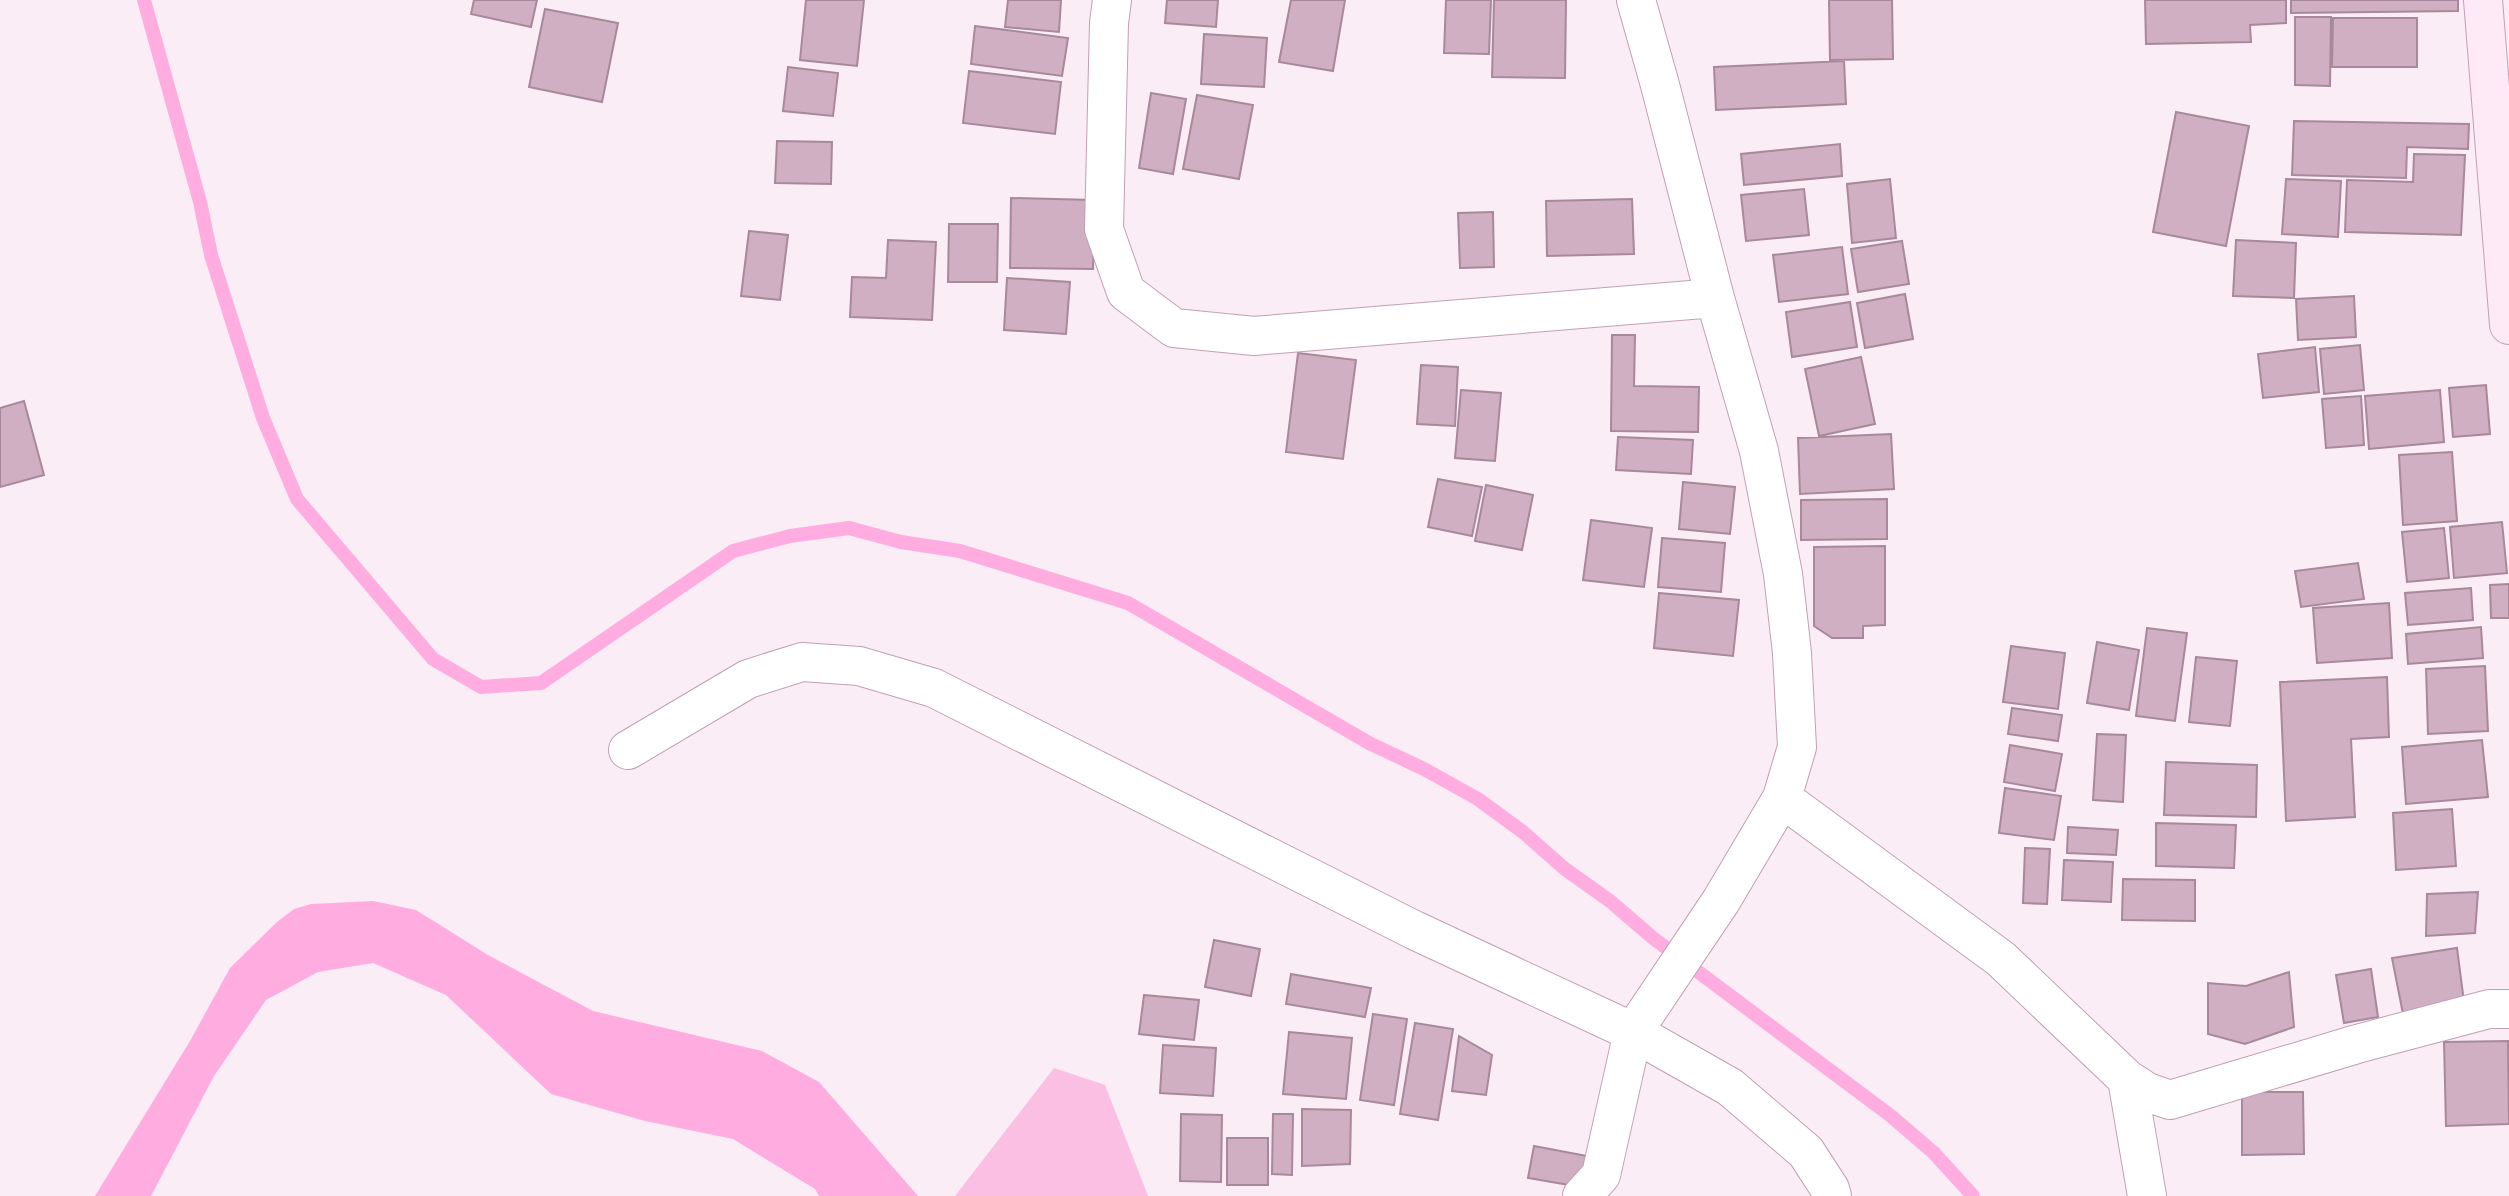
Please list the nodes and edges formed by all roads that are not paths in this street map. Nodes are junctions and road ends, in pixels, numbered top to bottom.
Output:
1 (1112, 0) edge
2 (1636, 0) edge
3 (2483, 0) edge
4 (1714, 298) junction
5 (2509, 325) edge
6 (628, 750) dead end
7 (1782, 798) junction
8 (2509, 1009) edge
9 (1633, 1032) junction
10 (2127, 1079) junction
11 (1582, 1196) edge
12 (1832, 1196) edge
13 (2147, 1196) edge

1 - 4 street
2 - 4 street
3 - 5 main road
4 - 7 street
6 - 9 street
7 - 9 street
7 - 10 street
8 - 10 street
9 - 11 street
9 - 12 street
10 - 13 street

